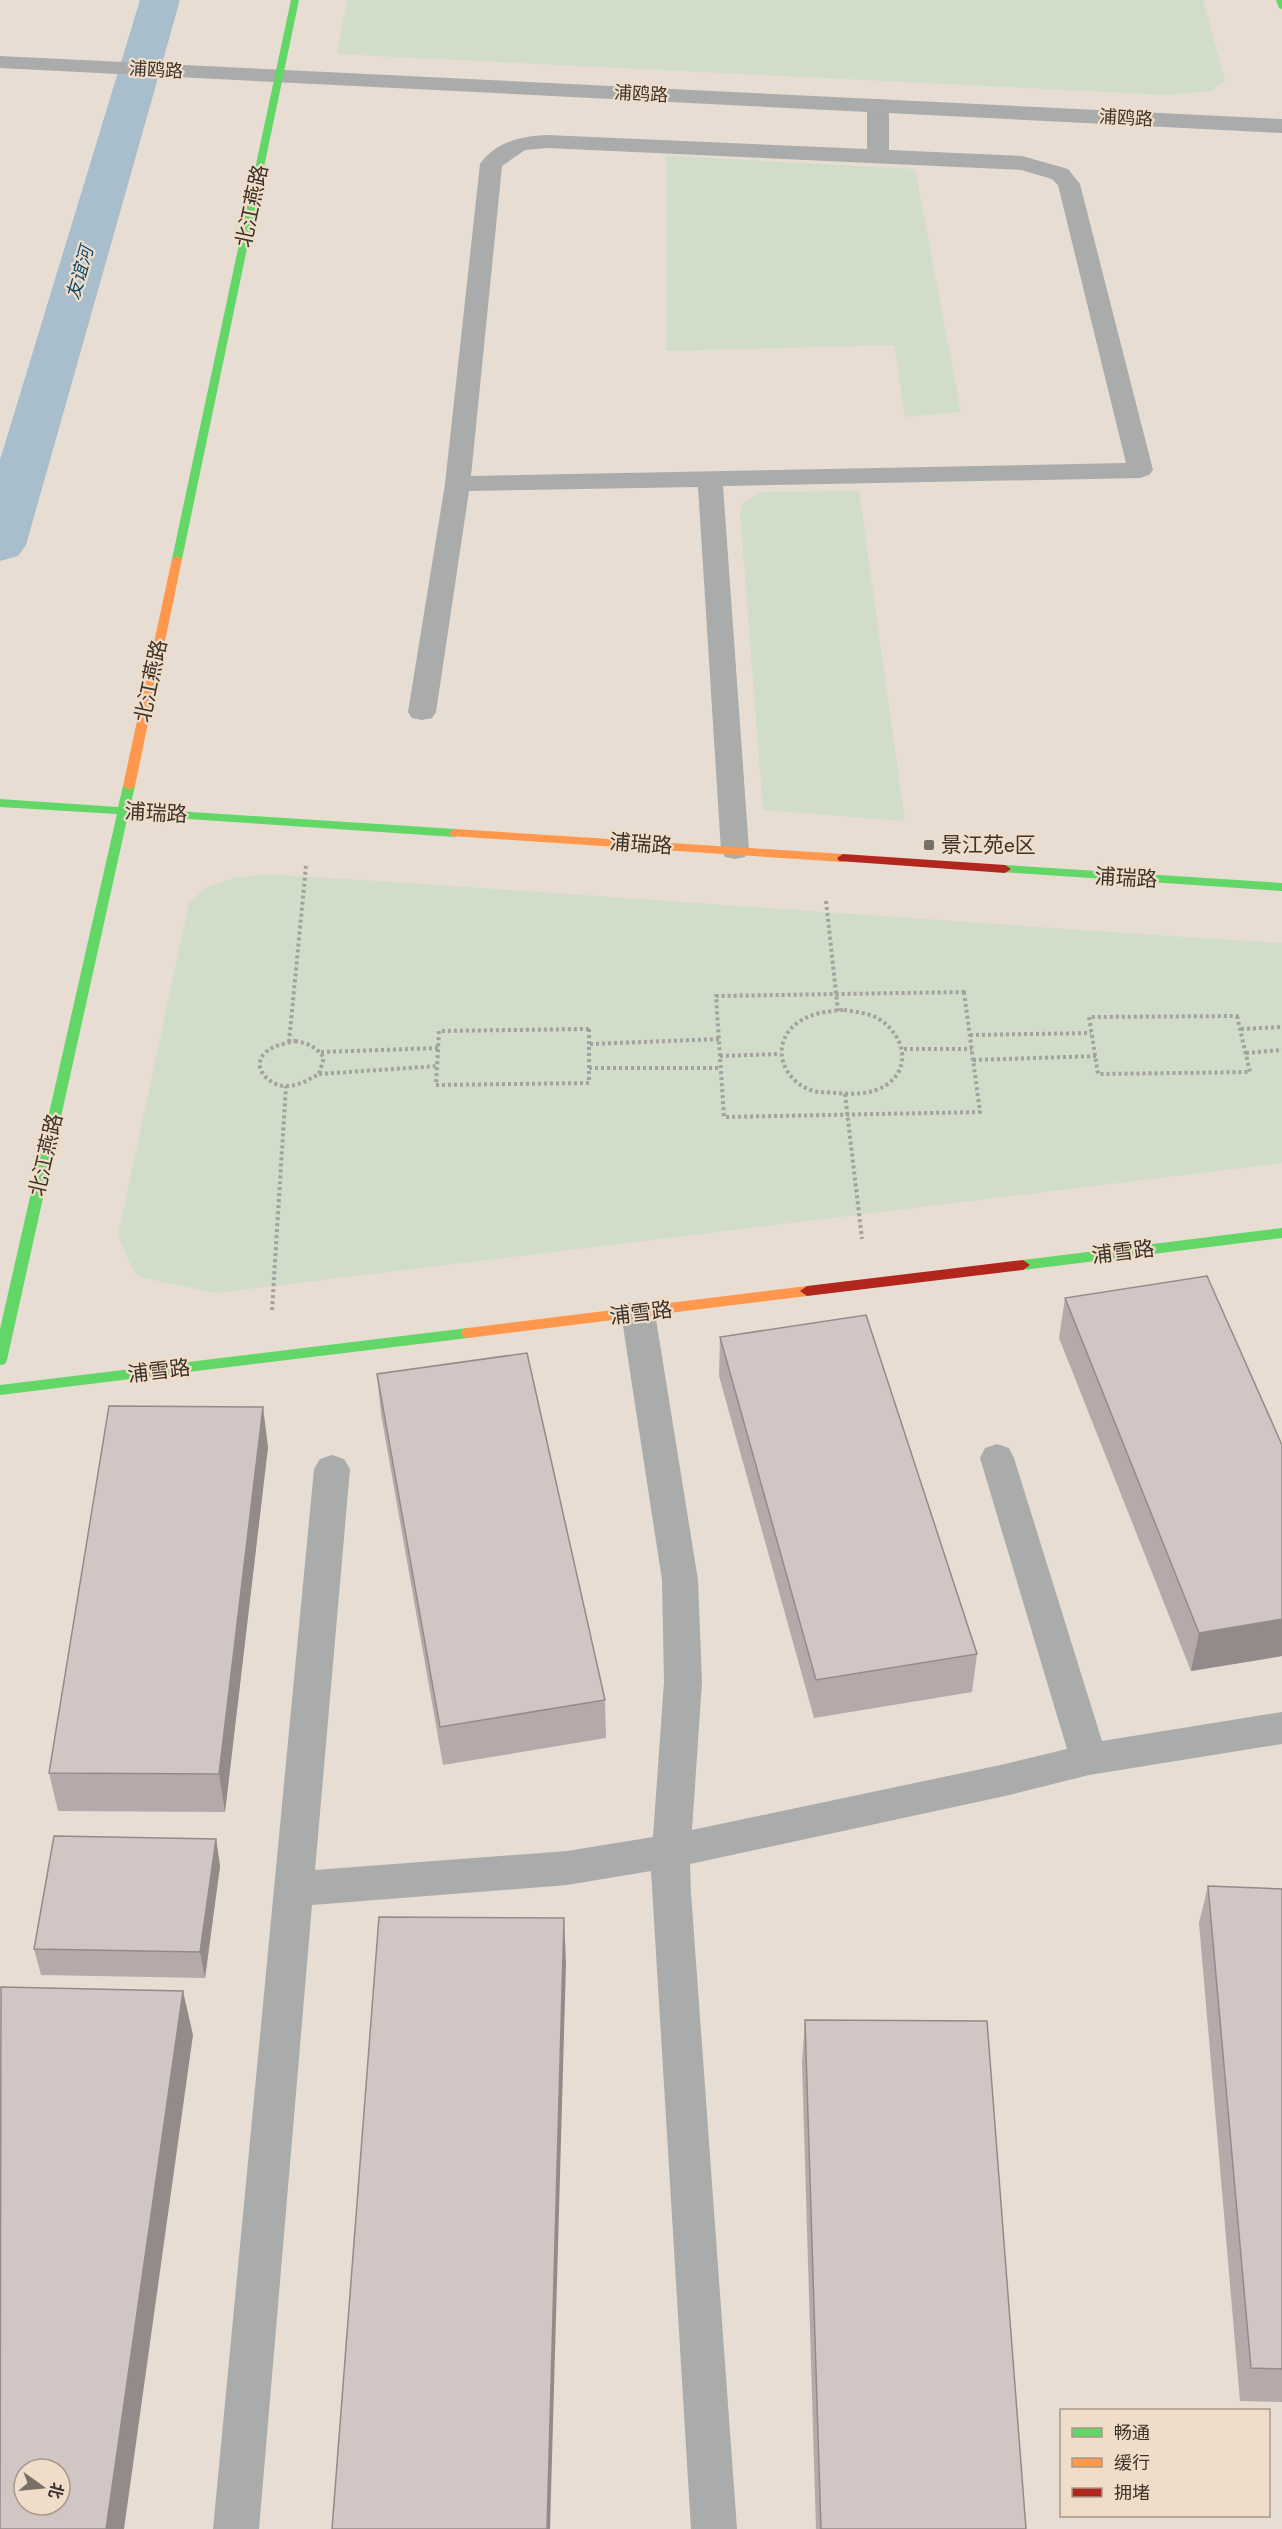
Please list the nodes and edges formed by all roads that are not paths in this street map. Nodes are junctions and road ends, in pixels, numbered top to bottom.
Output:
1 (295, 0) edge
2 (1280, 0) edge
3 (1282, 6) edge
4 (0, 62) edge
5 (279, 77) junction
6 (878, 105) junction
7 (1282, 126) edge
8 (878, 156) junction
9 (710, 479) junction
10 (458, 484) junction
11 (422, 712) dead end
12 (0, 803) edge
13 (124, 811) junction
14 (735, 850) junction
15 (1282, 887) edge
16 (1282, 1233) edge
17 (638, 1313) junction
18 (0, 1360) edge
19 (0, 1390) edge
20 (997, 1458) dead end
21 (332, 1469) dead end
22 (1282, 1728) edge
23 (1089, 1759) junction
24 (671, 1851) junction
25 (294, 1889) junction
26 (236, 2529) edge
27 (714, 2529) edge

1 - 5 street, 北江燕路
2 - 3 street
4 - 5 street, 浦鸥路
5 - 6 street, 浦鸥路
5 - 13 street, 北江燕路
6 - 7 street, 浦鸥路
6 - 8 street
8 - 9 street
8 - 10 street
9 - 10 street
9 - 14 street
10 - 11 street
12 - 13 street, 浦瑞路
13 - 14 street, 浦瑞路
13 - 18 street, 北江燕路
14 - 15 street, 浦瑞路
16 - 17 street, 浦雪路
17 - 19 street, 浦雪路
17 - 24 street
20 - 23 street
21 - 25 street
22 - 23 street
23 - 24 street
24 - 25 street
24 - 27 street
25 - 26 street

